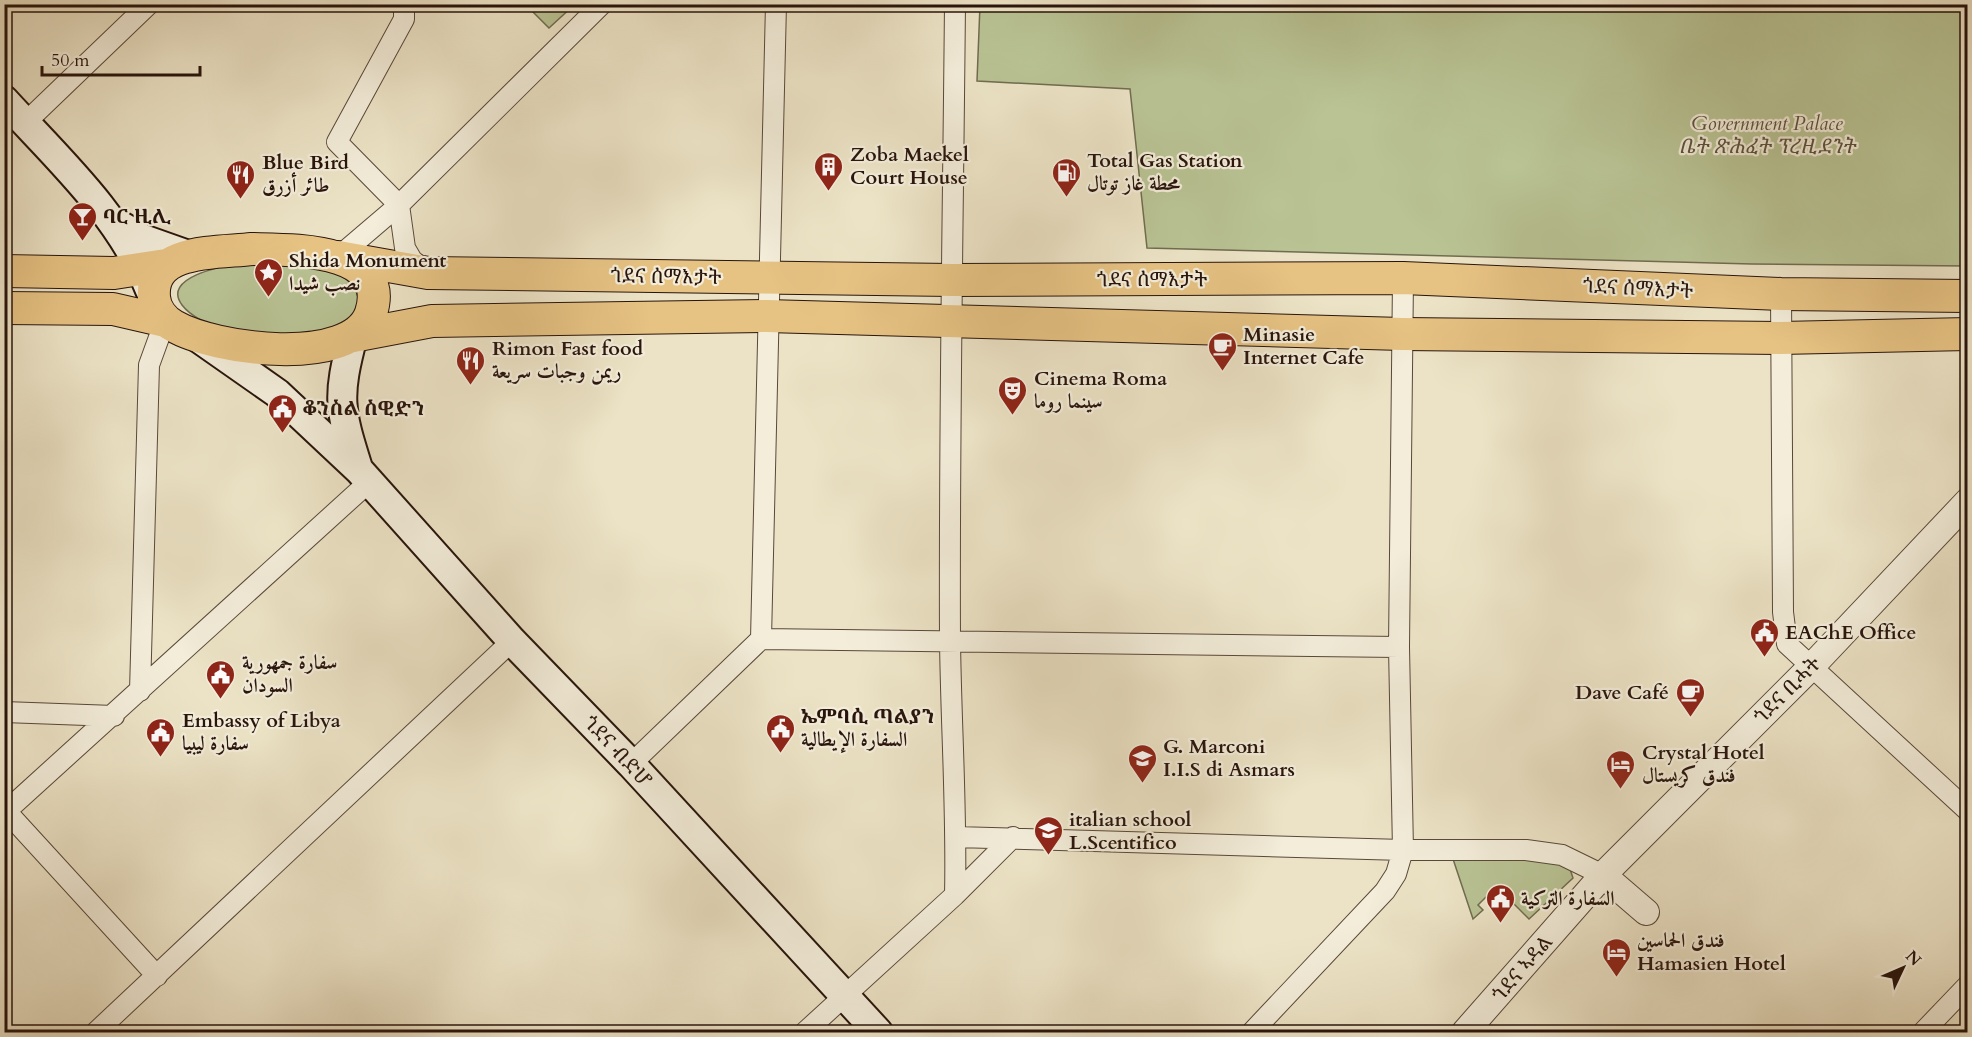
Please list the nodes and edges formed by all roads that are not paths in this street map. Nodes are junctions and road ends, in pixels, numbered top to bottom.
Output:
1 (148, 4) edge
2 (400, 4) edge
3 (602, 4) edge
4 (776, 4) edge
5 (956, 4) edge
6 (4, 100) edge
7 (25, 123) junction
8 (399, 205) junction
9 (114, 221) junction
10 (339, 257) junction
11 (166, 263) junction
12 (4, 271) edge
13 (428, 273) junction
14 (769, 278) junction
15 (1403, 278) junction
16 (952, 280) junction
17 (1781, 294) junction
18 (1968, 296) edge
19 (4, 308) edge
20 (766, 316) junction
21 (169, 317) junction
22 (950, 321) junction
23 (1402, 334) junction
24 (1968, 334) edge
25 (353, 336) junction
26 (1780, 338) junction
27 (364, 476) junction
28 (1968, 501) edge
29 (761, 639) junction
30 (512, 641) junction
31 (950, 644) junction
32 (1399, 646) junction
33 (1812, 666) junction
34 (140, 691) junction
35 (4, 712) edge
36 (114, 716) junction
37 (631, 764) junction
38 (1968, 811) edge
39 (5, 812) edge
40 (956, 837) junction
41 (1013, 837) junction
42 (1403, 850) junction
43 (1603, 876) junction
44 (955, 895) junction
45 (1646, 912) dead end
46 (157, 976) junction
47 (1968, 985) edge
48 (844, 996) junction
49 (96, 1032) edge
50 (805, 1032) edge
51 (878, 1032) edge
52 (1252, 1032) edge
53 (1465, 1032) edge
54 (1923, 1032) edge

1 - 7 street
2 - 8 street
3 - 8 street
4 - 14 street
5 - 16 street
6 - 7 main road
7 - 9 main road
8 - 10 street
8 - 13 street
9 - 11 main road
9 - 11 main road
10 - 11 main road, ጎደና ሰማእታት
10 - 13 main road, ጎደና ሰማእታት
10 - 25 main road, ጎደና ሰማእታት
11 - 12 main road, ጎደና ሰማእታት
11 - 21 main road
13 - 14 main road, ጎደና ሰማእታት
14 - 16 main road, ጎደና ሰማእታት
14 - 20 street
15 - 16 main road, ጎደና ሰማእታት
15 - 17 main road, ጎደና ሰማእታት
15 - 23 street
16 - 22 street
17 - 18 main road, ጎደና ሰማእታት
17 - 26 street
19 - 21 main road, ጎደና ሰማእታት
20 - 22 main road, ጎደና ሰማእታት
20 - 25 main road, ጎደና ሰማእታት
20 - 29 street
21 - 25 main road, ጎደና ሰማእታት
21 - 27 main road, ጎደና ብድሆ
21 - 34 street
22 - 23 main road, ጎደና ሰማእታት
22 - 31 street
23 - 26 main road, ጎደና ሰማእታት
23 - 32 street
24 - 26 main road, ጎደና ሰማእታት
25 - 27 main road
26 - 33 street
27 - 30 main road, ጎደና ብድሆ
27 - 34 street
28 - 33 street, ጎደና ቢሓት
29 - 31 street
29 - 37 street
30 - 37 main road, ጎደና ብድሆ
30 - 46 street
31 - 32 street
31 - 40 street
32 - 42 street
33 - 38 street
33 - 43 street, ጎደና ቢሓት
34 - 36 street
35 - 36 street
36 - 39 street
37 - 48 main road, ጎደና ብድሆ
39 - 46 street
40 - 41 street
40 - 44 street
41 - 42 street
41 - 44 street
42 - 43 street
42 - 52 street
43 - 45 street
43 - 53 street, ጎደና ኣዳል
44 - 48 street
46 - 49 street
47 - 54 street
48 - 50 street
48 - 51 main road, ጎደና ብድሆ

